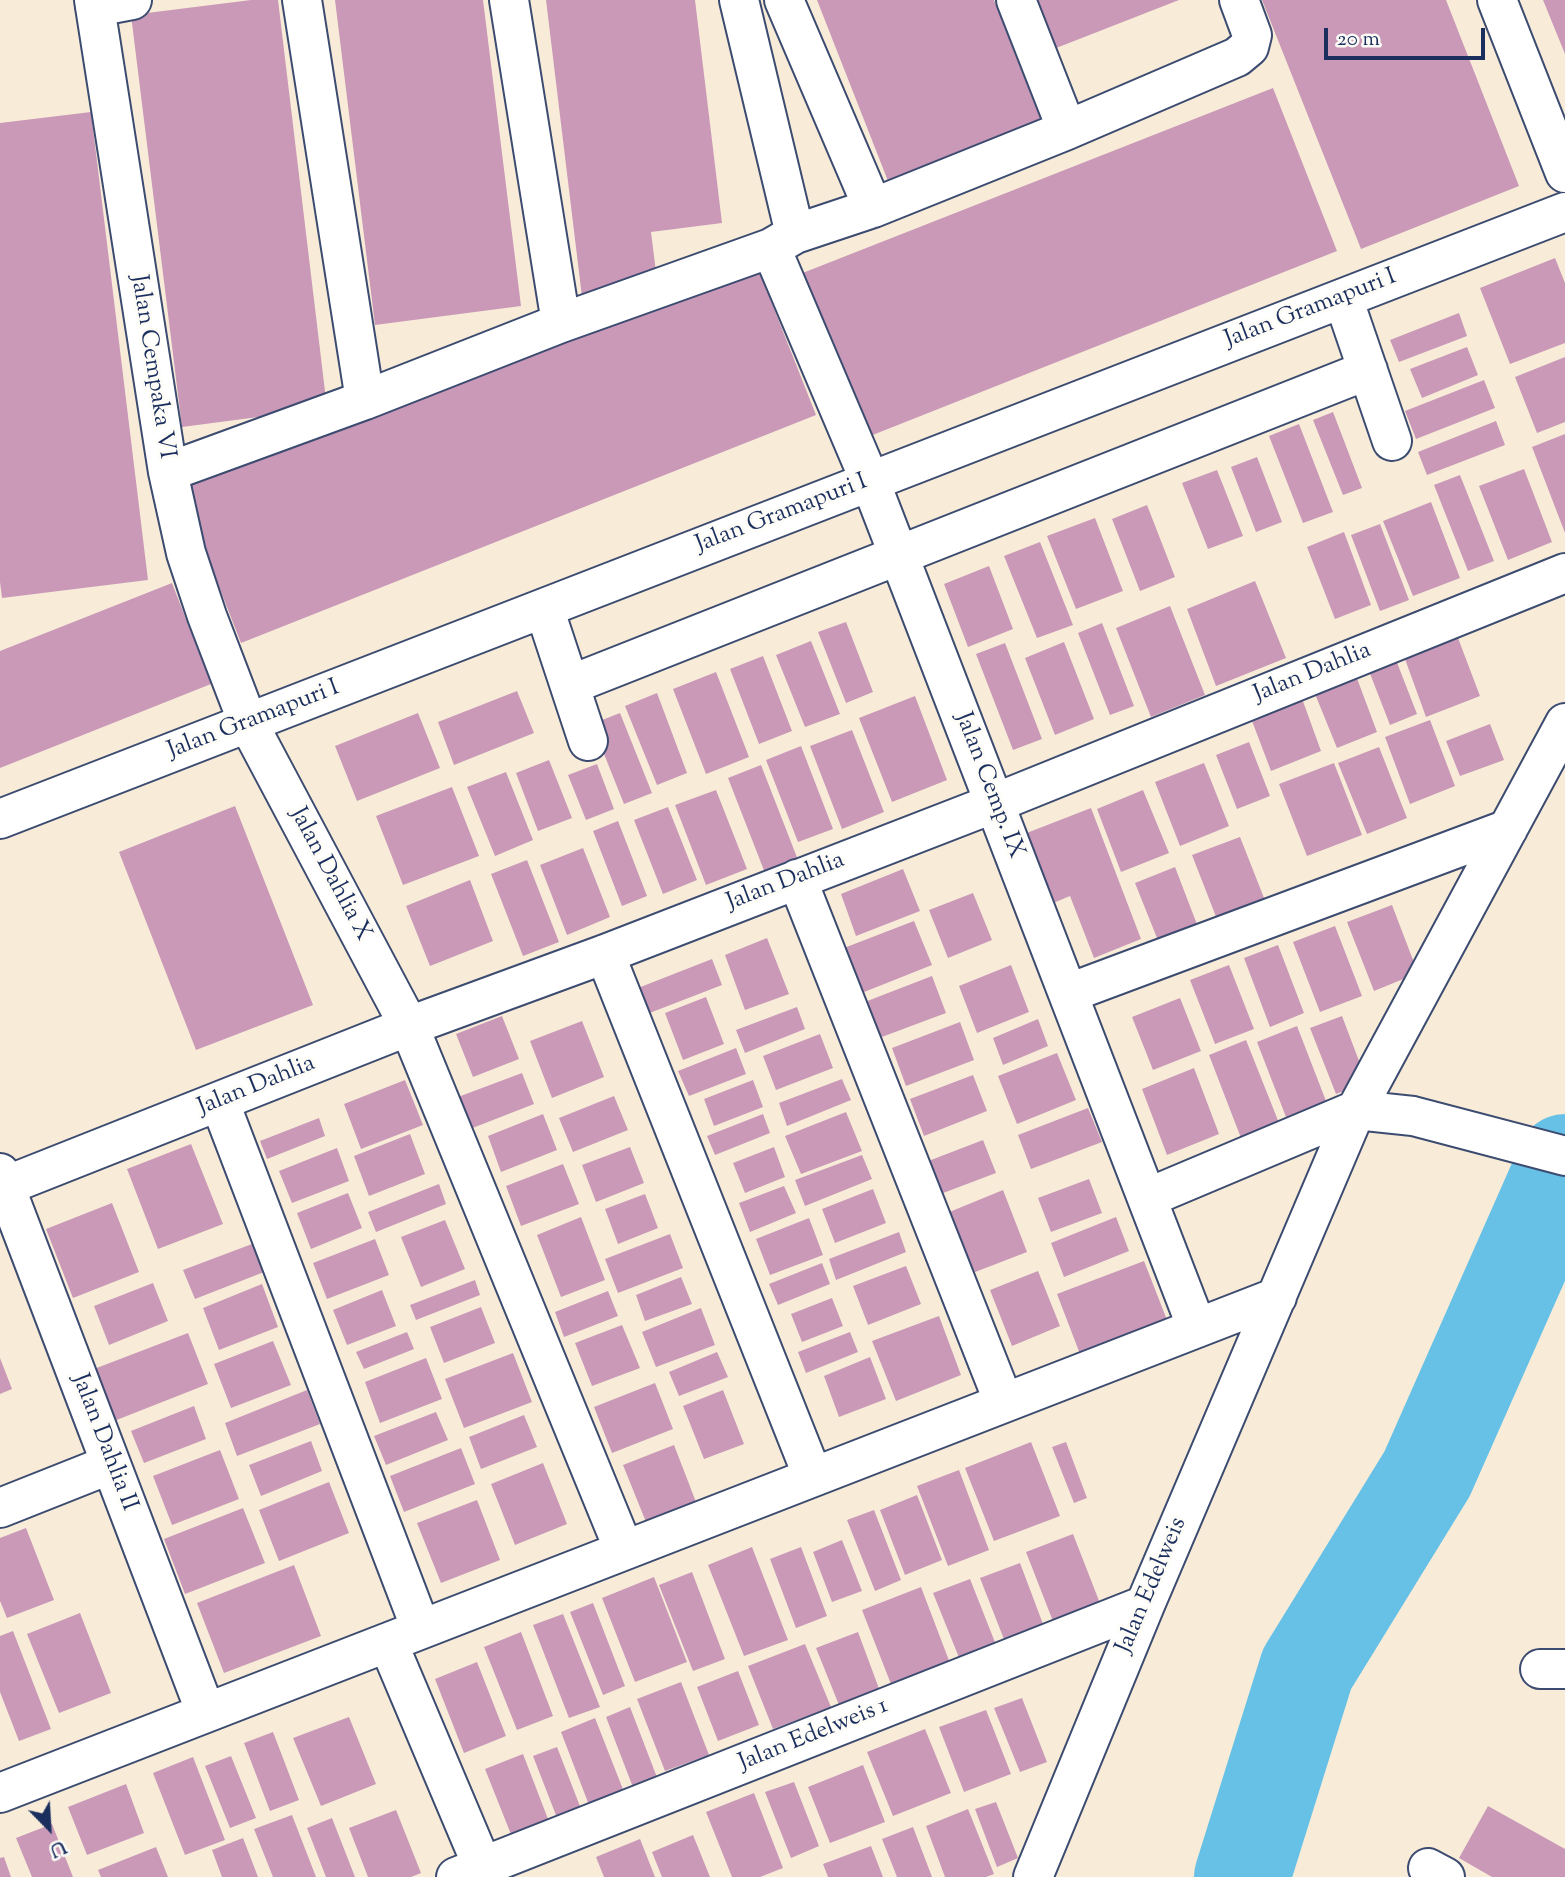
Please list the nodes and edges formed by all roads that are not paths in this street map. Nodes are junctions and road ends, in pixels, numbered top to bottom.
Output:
1 (302, 0) edge
2 (509, 0) edge
3 (739, 0) edge
4 (784, 0) edge
5 (1016, 0) edge
6 (1239, 0) edge
7 (1497, 0) edge
8 (107, 2) edge
9 (1067, 130) junction
10 (1565, 173) edge
11 (873, 208) junction
12 (1565, 212) edge
13 (783, 241) junction
14 (1343, 298) junction
15 (561, 323) junction
16 (1368, 370) junction
17 (365, 400) junction
18 (1392, 441) dead end
19 (167, 472) junction
20 (870, 481) junction
21 (899, 554) junction
22 (1565, 573) edge
23 (544, 608) junction
24 (570, 685) junction
25 (248, 723) junction
26 (1565, 723) edge
27 (588, 741) dead end
28 (995, 803) junction
29 (0, 819) edge
30 (1508, 829) junction
31 (797, 879) junction
32 (605, 954) junction
33 (1069, 993) junction
34 (409, 1026) junction
35 (220, 1103) junction
36 (1356, 1110) junction
37 (1557, 1154) edge
38 (2, 1180) edge
39 (1147, 1198) junction
40 (1277, 1297) junction
41 (1197, 1328) junction
42 (1004, 1403) junction
43 (111, 1464) junction
44 (813, 1477) junction
45 (0, 1508) edge
46 (624, 1550) junction
47 (1145, 1605) junction
48 (404, 1636) junction
49 (206, 1713) junction
50 (0, 1793) edge
51 (475, 1873) edge
52 (1031, 1876) edge

1 - 17 street
2 - 15 street
3 - 13 street, Jalan Cemp. IX
4 - 11 street
5 - 9 street
6 - 9 street
7 - 10 street
8 - 19 street, Jalan Cempaka VI
9 - 11 street
11 - 13 street
12 - 14 street, Jalan Gramapuri I
13 - 15 street
13 - 20 street, Jalan Cemp. IX
14 - 16 street
14 - 20 street, Jalan Gramapuri I
15 - 17 street
16 - 18 street
16 - 21 street
17 - 19 street
19 - 25 street, Jalan Cempaka VI
20 - 21 street, Jalan Cemp. IX
20 - 23 street, Jalan Gramapuri I
21 - 24 street
21 - 28 street, Jalan Cemp. IX
22 - 28 street, Jalan Dahlia
23 - 24 street
23 - 25 street, Jalan Gramapuri I
24 - 27 street
25 - 29 street, Jalan Gramapuri I
25 - 34 street, Jalan Dahlia X
26 - 30 street, Jalan Edelweis
28 - 31 street, Jalan Dahlia
28 - 33 street, Jalan Cemp. IX
30 - 33 street
30 - 36 street, Jalan Edelweis
31 - 32 street, Jalan Dahlia
31 - 42 street
32 - 34 street, Jalan Dahlia
32 - 44 street
33 - 39 street, Jalan Cemp. IX
34 - 35 street, Jalan Dahlia
34 - 46 street, Jalan Dahlia X
35 - 38 street, Jalan Dahlia
35 - 48 street
36 - 37 street
36 - 39 street
36 - 40 street, Jalan Edelweis
38 - 43 street, Jalan Dahlia II
39 - 41 street, Jalan Cemp. IX
40 - 41 street
40 - 47 street, Jalan Edelweis
41 - 42 street
42 - 44 street
43 - 45 street
43 - 49 street, Jalan Dahlia II
44 - 46 street
46 - 48 street
47 - 51 street, Jalan Edelweis 1
47 - 52 street, Jalan Edelweis
48 - 49 street
48 - 51 street
49 - 50 street

